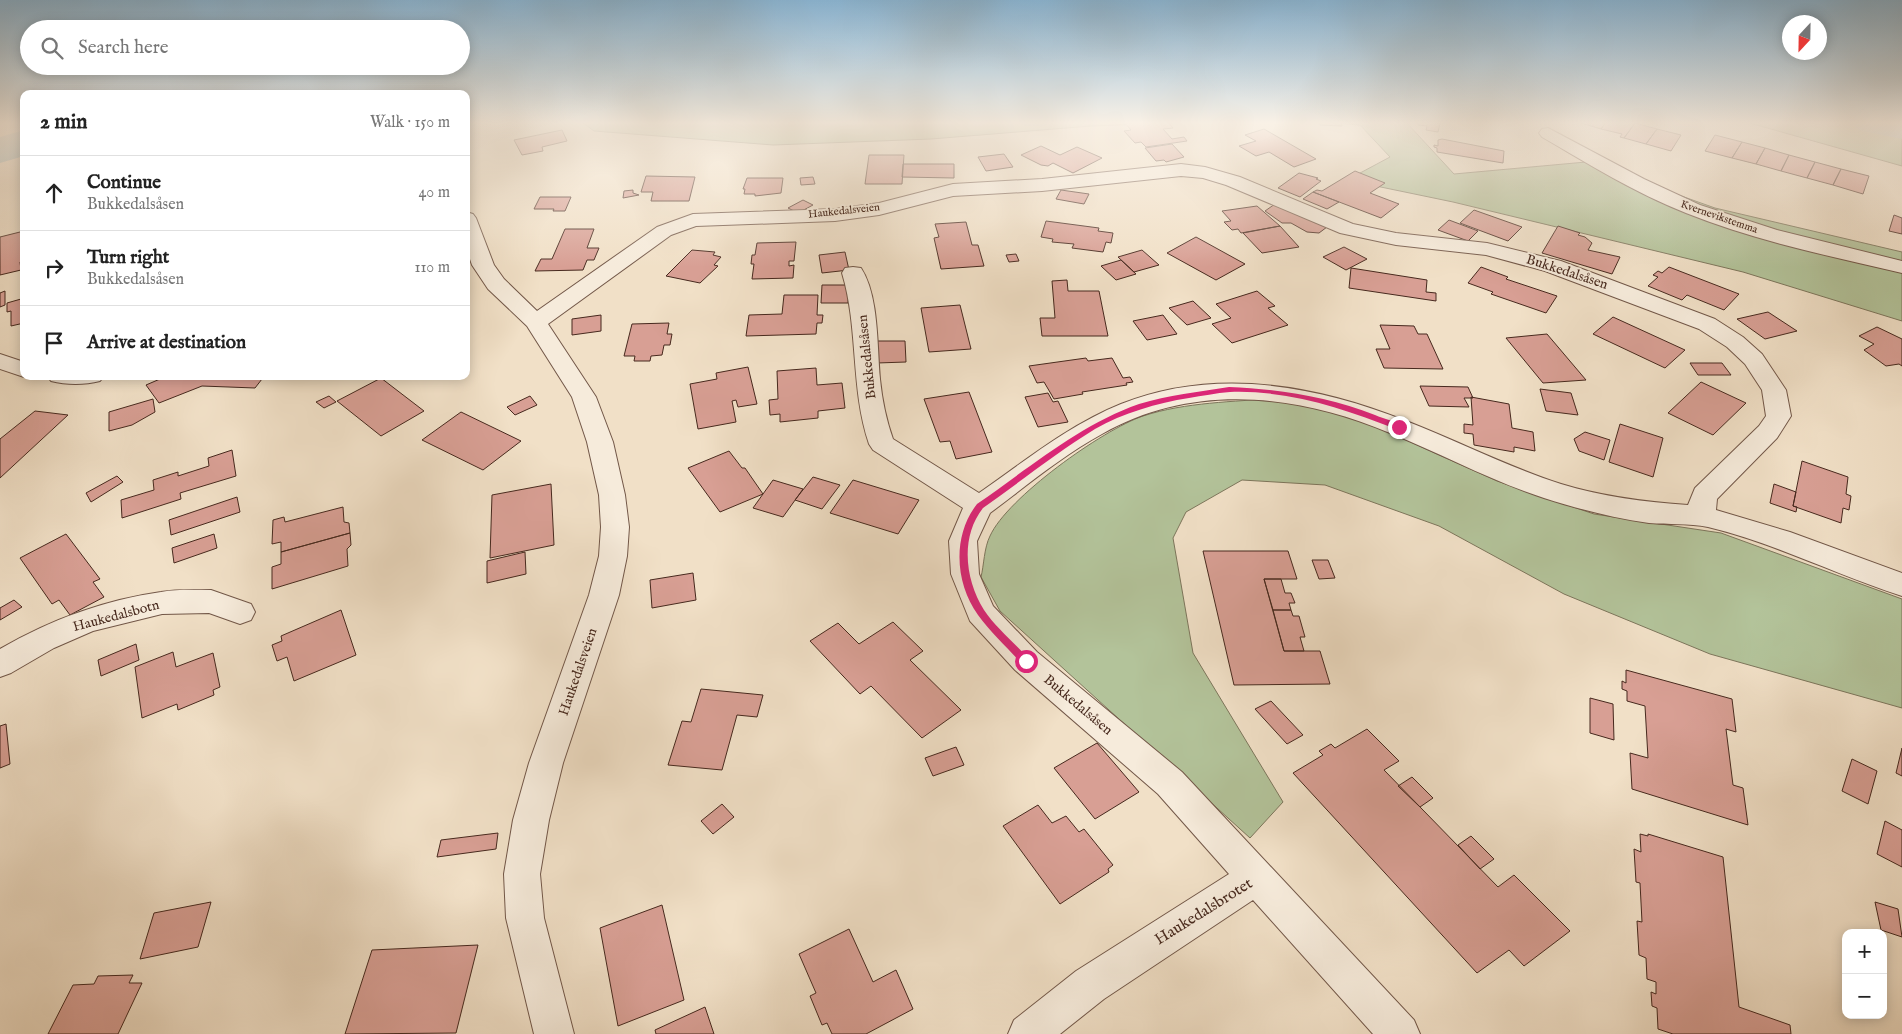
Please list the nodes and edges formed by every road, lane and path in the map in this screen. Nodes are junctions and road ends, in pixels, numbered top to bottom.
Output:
1 (1179, 170) edge
2 (1183, 170) edge
3 (1613, 170) edge
4 (470, 229) edge
5 (1902, 267) edge
6 (854, 273) dead end
7 (536, 322) junction
8 (0, 361) edge
9 (20, 368) edge
10 (980, 506) junction
11 (1702, 516) junction
12 (1902, 585) edge
13 (240, 612) dead end
14 (0, 664) edge
15 (1256, 877) junction
16 (554, 1034) edge
17 (1028, 1034) edge
18 (1400, 1034) edge

1 - 7 street, Haukedalsveien
2 - 11 street, Bukkedalsåsen
3 - 5 street, Kvernevikstemma
4 - 7 street, Haukedalsveien
6 - 10 street, Bukkedalsåsen
7 - 16 street, Haukedalsveien
8 - 9 street
10 - 11 street, Bukkedalsåsen
10 - 15 street, Bukkedalsåsen
11 - 12 street, Bukkedalsåsen
13 - 14 street, Haukedalsbotn
15 - 17 street, Haukedalsbrotet
15 - 18 street, Haukedalsbrotet

